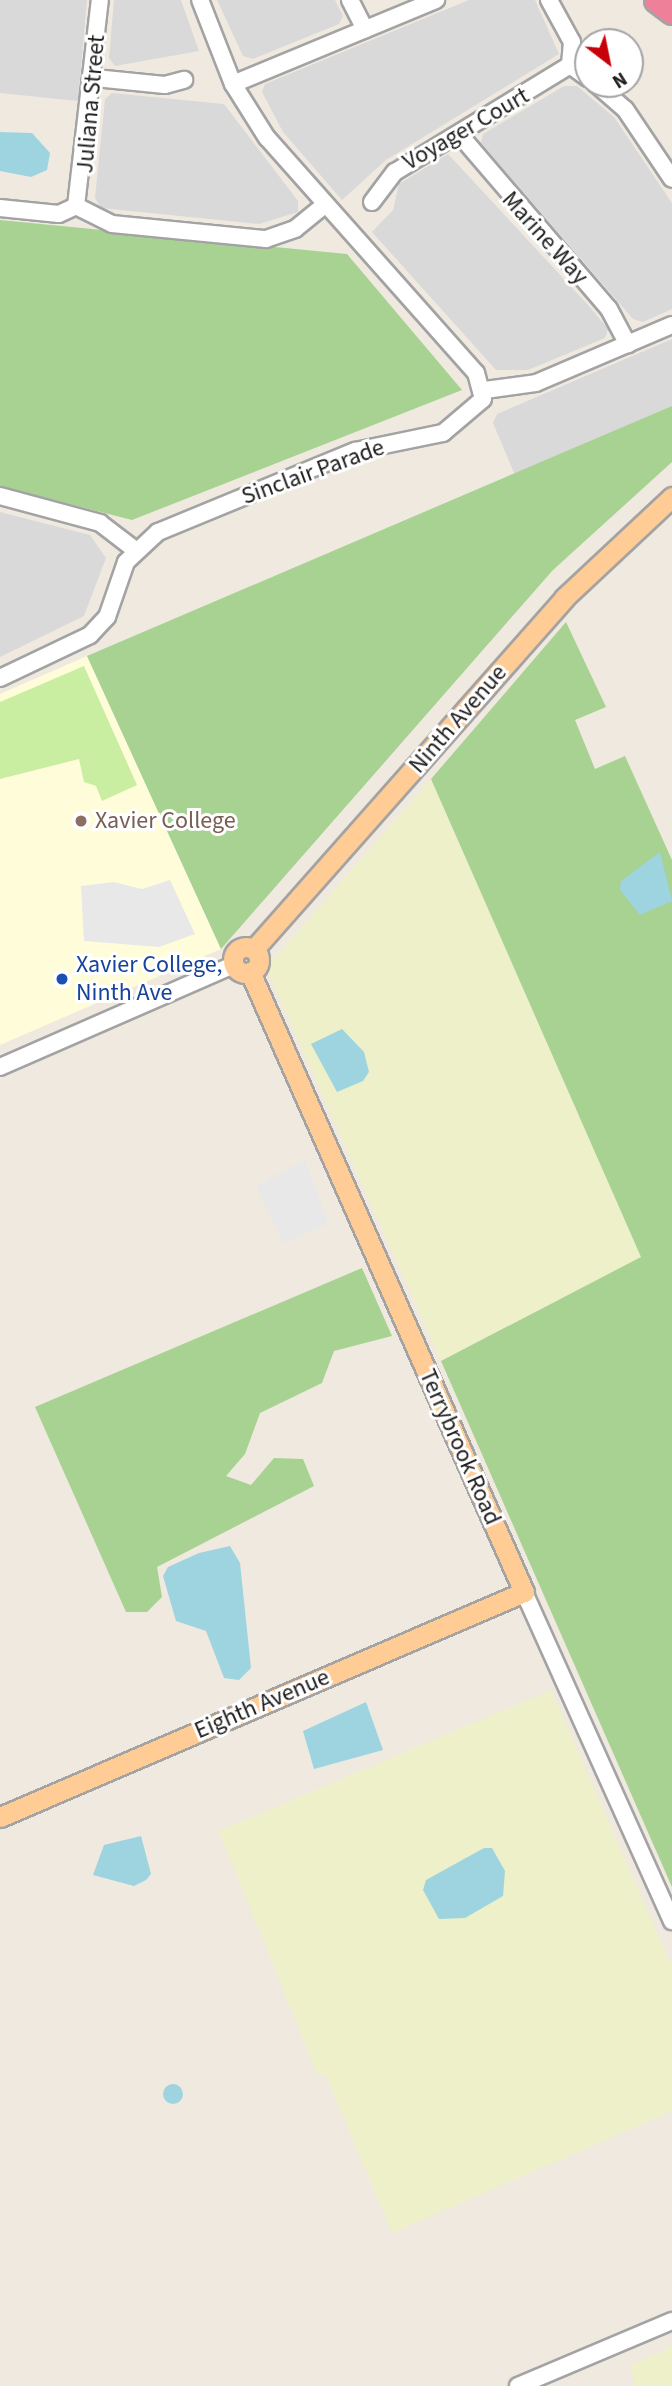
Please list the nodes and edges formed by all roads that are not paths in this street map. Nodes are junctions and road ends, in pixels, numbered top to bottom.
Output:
1 (100, 0) edge
2 (200, 0) edge
3 (350, 0) edge
4 (436, 0) edge
5 (549, 0) edge
6 (656, 0) edge
7 (672, 12) edge
8 (365, 29) junction
9 (570, 65) junction
10 (574, 68) edge
11 (95, 78) junction
12 (184, 80) dead end
13 (233, 84) junction
14 (613, 98) edge
15 (459, 134) junction
16 (672, 179) edge
17 (372, 202) dead end
18 (325, 205) junction
19 (76, 206) junction
20 (0, 208) edge
21 (672, 325) edge
22 (628, 344) junction
23 (485, 390) junction
24 (0, 496) edge
25 (672, 497) edge
26 (134, 549) junction
27 (0, 678) edge
28 (242, 969) junction
29 (0, 1067) edge
30 (524, 1592) junction
31 (0, 1816) edge
32 (672, 1921) edge
33 (672, 2321) edge
34 (518, 2386) edge

1 - 11 street, Juliana Street
2 - 13 street
3 - 8 street
4 - 8 street
5 - 9 street
6 - 7 highway
8 - 13 street
9 - 10 street
9 - 15 street, Voyager Court
11 - 12 street
11 - 19 street, Juliana Street
13 - 18 street
14 - 16 street
15 - 17 street, Voyager Court
15 - 22 street, Marine Way
18 - 19 street
18 - 23 street
19 - 20 street
21 - 22 street
22 - 23 street
23 - 26 street, Sinclair Parade
24 - 26 street
25 - 28 main road, Ninth Avenue
26 - 27 street
28 - 29 street
28 - 30 main road, Terrybrook Road
30 - 31 main road, Eighth Avenue
30 - 32 street, Terrybrook Road
33 - 34 street

